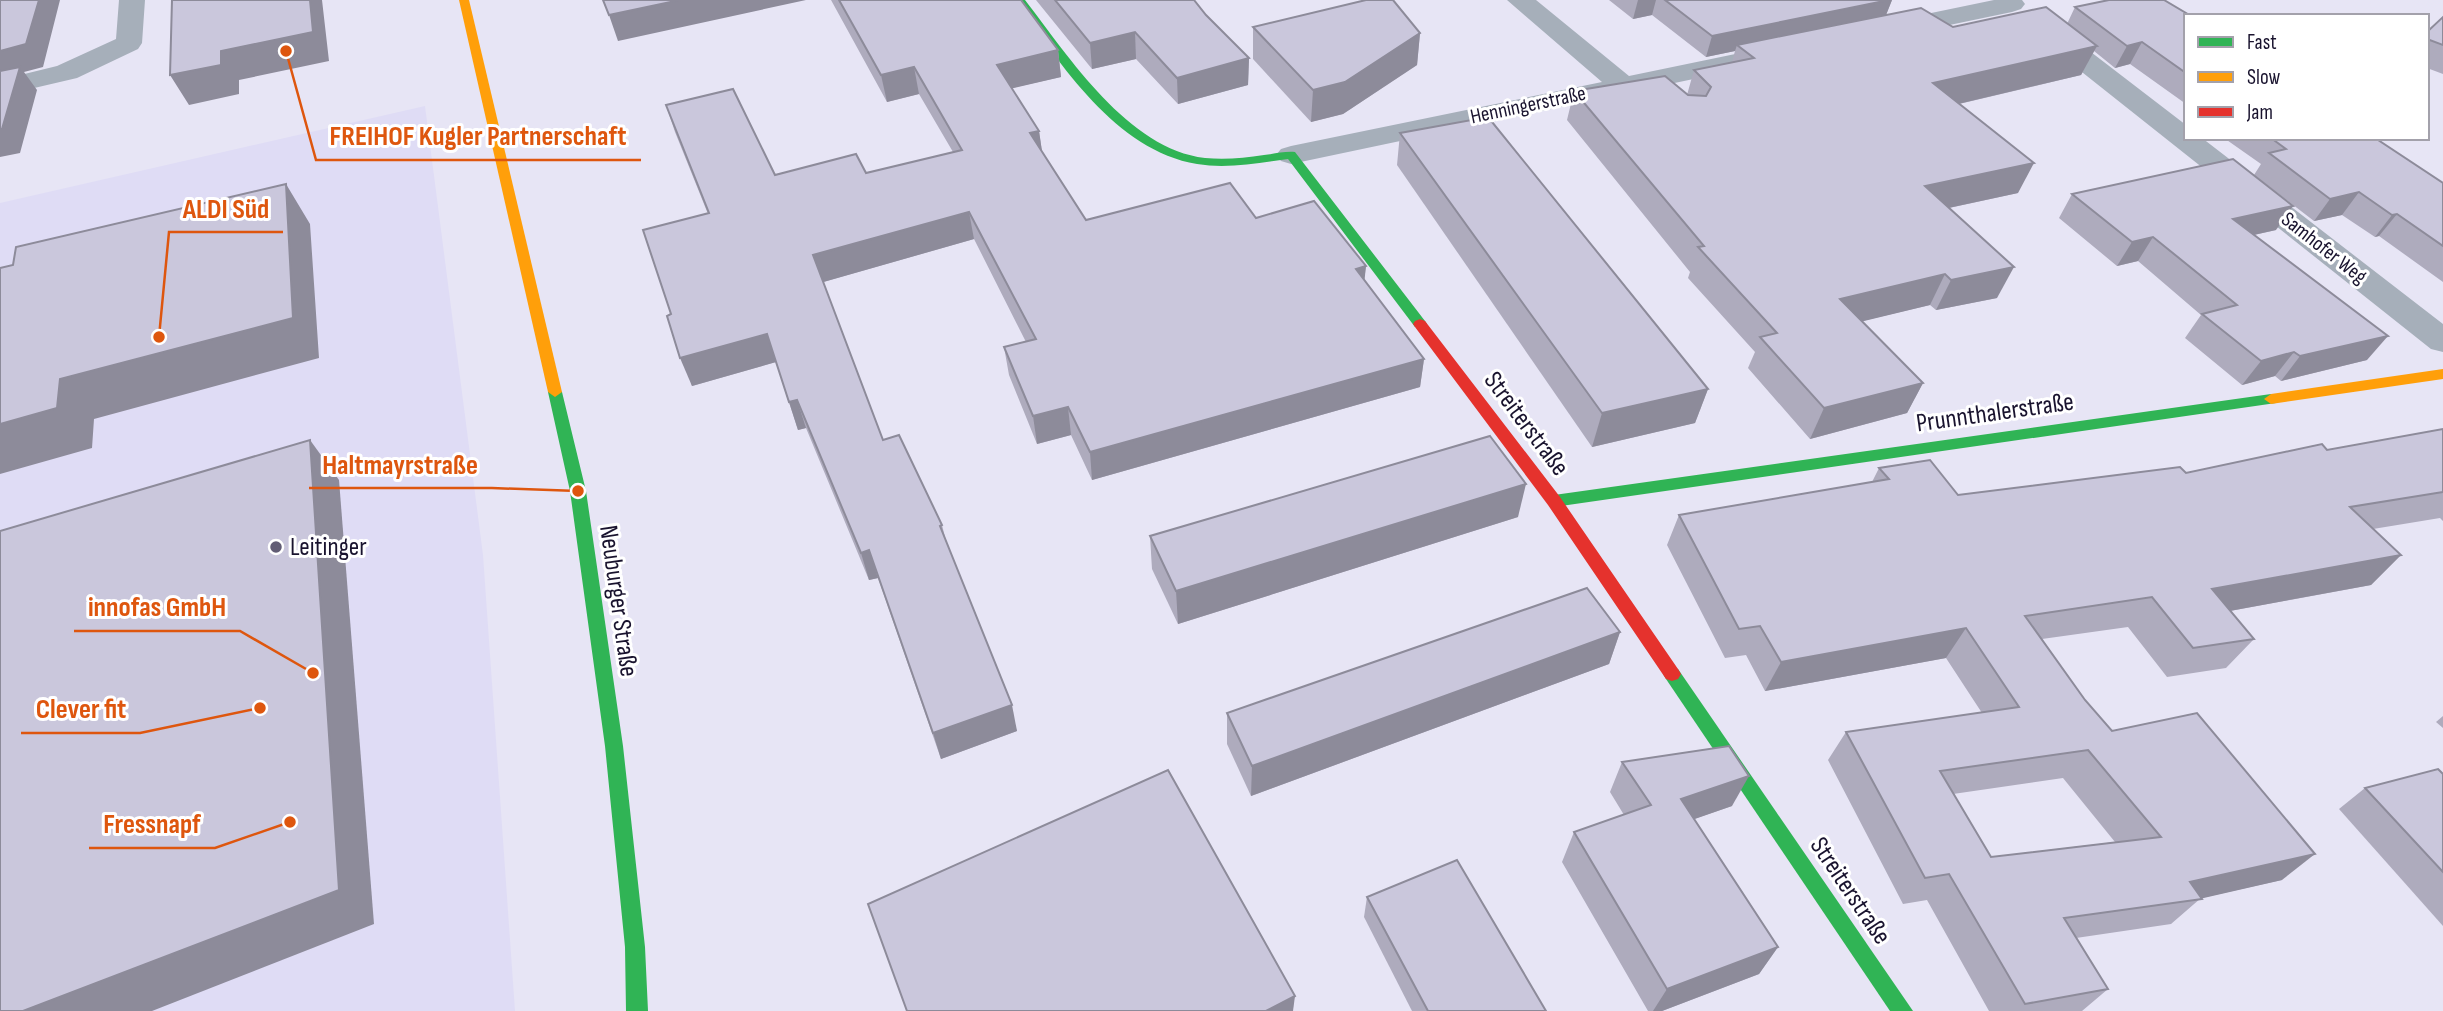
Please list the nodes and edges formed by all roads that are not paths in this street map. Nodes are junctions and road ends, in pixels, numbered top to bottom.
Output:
1 (132, 0) edge
2 (464, 0) edge
3 (1020, 0) edge
4 (1520, 0) edge
5 (2009, 2) edge
6 (1863, 35) edge
7 (1809, 46) edge
8 (1623, 85) junction
9 (0, 88) edge
10 (2184, 139) edge
11 (2186, 140) edge
12 (1290, 155) junction
13 (2443, 341) edge
14 (2443, 374) edge
15 (1553, 501) junction
16 (637, 1011) edge
17 (1902, 1011) edge

1 - 9 street
2 - 16 street, Neuburger Straße
3 - 12 street
4 - 8 street
5 - 6 street
5 - 10 street, Samhofer Weg
7 - 8 street, Henningerstraße
8 - 12 street, Henningerstraße
11 - 13 street, Samhofer Weg
12 - 15 street, Streiterstraße
14 - 15 street, Prunnthalerstraße
15 - 17 street, Streiterstraße

